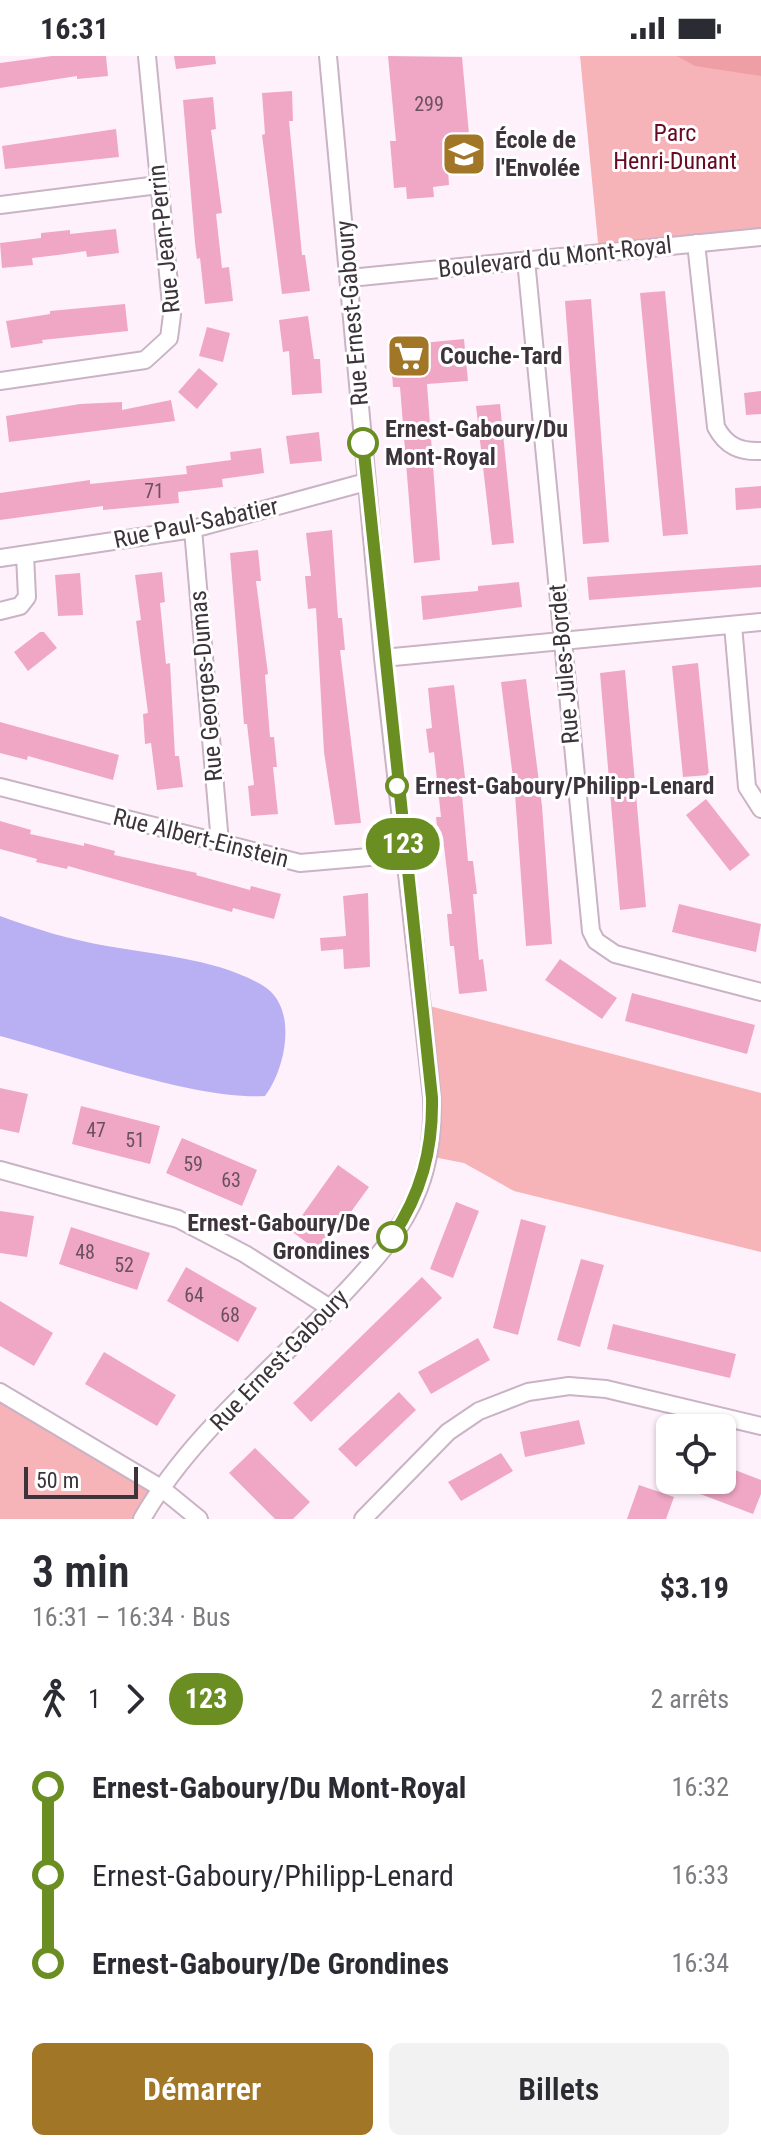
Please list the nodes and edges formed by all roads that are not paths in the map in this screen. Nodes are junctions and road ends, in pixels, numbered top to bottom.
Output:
1 (147, 56) edge
2 (328, 56) edge
3 (158, 185) junction
4 (0, 205) edge
5 (761, 237) edge
6 (696, 243) junction
7 (526, 260) junction
8 (350, 278) junction
9 (0, 381) edge
10 (761, 451) edge
11 (366, 482) junction
12 (193, 529) junction
13 (25, 555) junction
14 (0, 558) edge
15 (0, 611) edge
16 (761, 622) edge
17 (733, 625) junction
18 (562, 642) junction
19 (383, 658) junction
20 (0, 787) edge
21 (761, 809) edge
22 (220, 843) junction
23 (404, 854) junction
24 (761, 992) edge
25 (0, 1170) edge
26 (330, 1308) junction
27 (0, 1392) edge
28 (761, 1426) edge
29 (161, 1488) junction
30 (142, 1519) edge
31 (199, 1519) edge
32 (363, 1519) edge

1 - 3 street, Rue Jean-Perrin
2 - 8 street, Rue Ernest-Gaboury
3 - 4 street
3 - 9 street, Rue Jean-Perrin
5 - 6 street, Boulevard du Mont-Royal
6 - 7 street, Boulevard du Mont-Royal
6 - 10 street
7 - 8 street, Boulevard du Mont-Royal
7 - 18 street, Rue Jules-Bordet
8 - 11 street, Rue Ernest-Gaboury
11 - 12 street, Rue Paul-Sabatier
11 - 19 street, Rue Ernest-Gaboury
12 - 13 street, Rue Paul-Sabatier
12 - 22 street, Rue Georges-Dumas
13 - 14 street, Rue Paul-Sabatier
13 - 15 street
16 - 17 street
17 - 18 street
17 - 21 street
18 - 19 street
18 - 24 street, Rue Jules-Bordet
19 - 23 street, Rue Ernest-Gaboury
20 - 22 street, Rue Albert-Einstein
22 - 23 street, Rue Albert-Einstein
23 - 26 street, Rue Ernest-Gaboury
25 - 26 street
26 - 29 street, Rue Ernest-Gaboury
27 - 29 street
28 - 32 street
29 - 30 street, Rue Ernest-Gaboury
29 - 31 street

